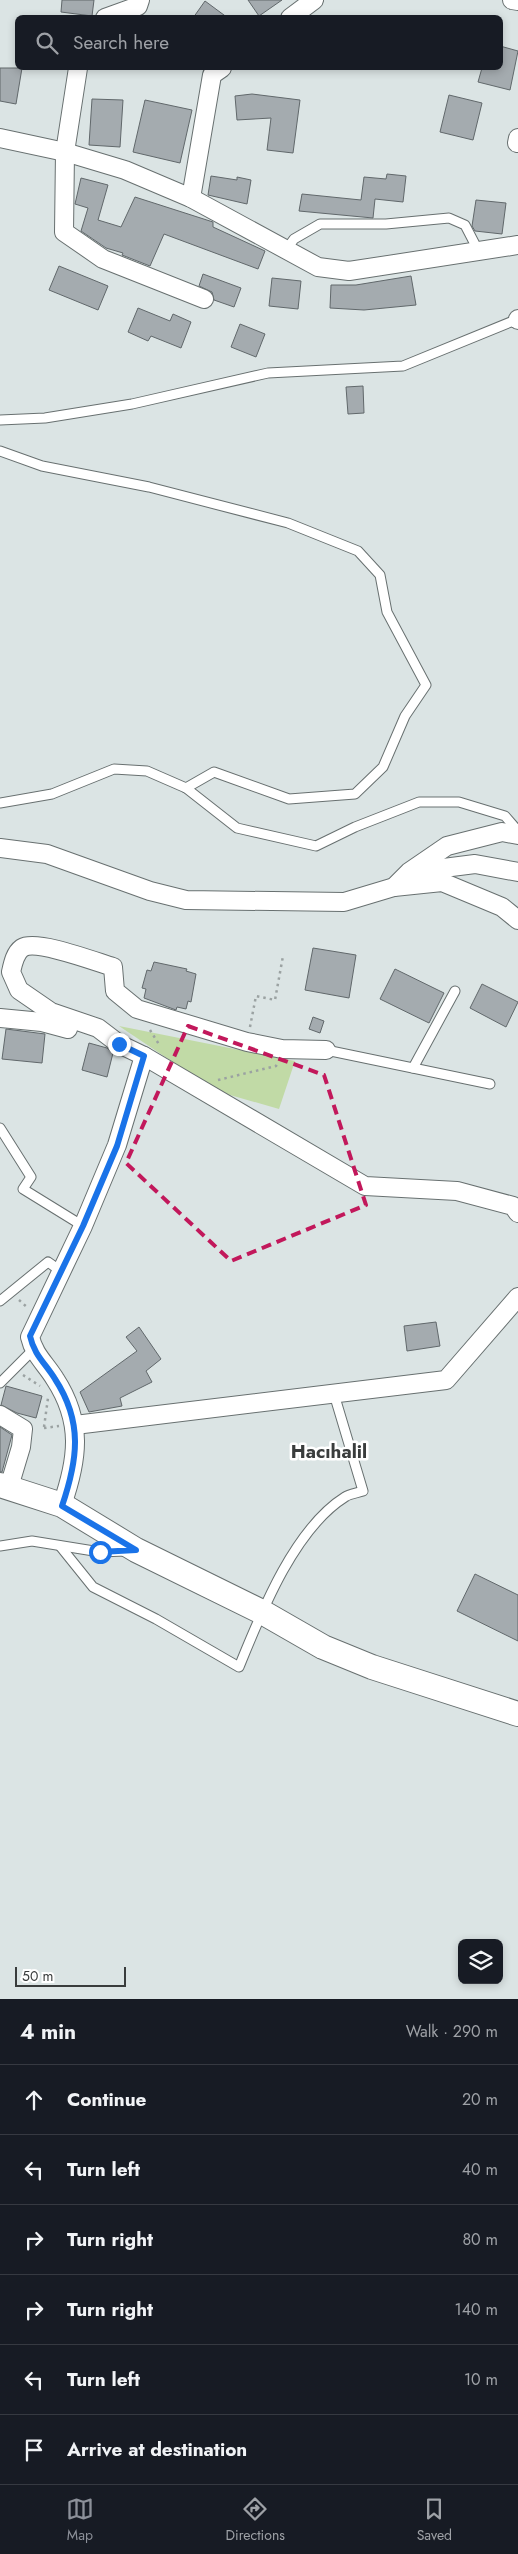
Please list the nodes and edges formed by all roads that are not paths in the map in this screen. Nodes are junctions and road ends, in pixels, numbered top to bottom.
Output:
1 (140, 0) edge
2 (314, 0) edge
3 (512, 0) edge
4 (518, 1) edge
5 (113, 15) edge
6 (294, 15) edge
7 (78, 70) edge
8 (219, 70) edge
9 (0, 138) edge
10 (65, 152) junction
11 (191, 198) junction
12 (518, 245) edge
13 (286, 250) junction
14 (480, 252) junction
15 (204, 299) dead end
16 (518, 319) edge
17 (0, 420) edge
18 (0, 452) edge
19 (186, 788) junction
20 (0, 803) edge
21 (518, 833) edge
22 (0, 848) edge
23 (409, 872) junction
24 (518, 872) edge
25 (394, 887) junction
26 (518, 920) edge
27 (455, 991) dead end
28 (0, 1018) edge
29 (119, 1044) junction
30 (326, 1050) joint
31 (144, 1056) junction
32 (413, 1068) junction
33 (490, 1084) dead end
34 (0, 1128) edge
35 (518, 1213) edge
36 (83, 1226) junction
37 (62, 1272) junction
38 (518, 1297) edge
39 (0, 1301) edge
40 (33, 1350) junction
41 (0, 1383) edge
42 (334, 1394) junction
43 (0, 1416) edge
44 (75, 1425) junction
45 (4, 1486) edge
46 (62, 1506) junction
47 (0, 1546) edge
48 (60, 1546) junction
49 (136, 1550) junction
50 (262, 1612) junction
51 (518, 1714) edge

1 - 5 street
2 - 6 street
3 - 4 street
7 - 10 street
8 - 11 street
9 - 10 street
10 - 11 street
10 - 15 street
11 - 13 street
12 - 14 street
13 - 14 street
13 - 14 lane
16 - 17 lane
18 - 19 lane
19 - 20 lane
19 - 21 lane
21 - 23 street
22 - 25 street
23 - 24 street
23 - 25 street
25 - 26 street
27 - 32 lane
28 - 29 street
29 - 30 street
29 - 31 street
30 - 32 lane
31 - 35 street
31 - 36 street
32 - 33 lane
34 - 36 lane
36 - 37 street
37 - 39 lane
37 - 40 street
38 - 42 street
40 - 41 lane
40 - 44 street
42 - 44 street
42 - 50 lane
43 - 45 street
44 - 46 street
45 - 46 main road
46 - 49 main road
47 - 48 lane
48 - 49 lane
48 - 50 lane
49 - 50 main road
50 - 51 main road

